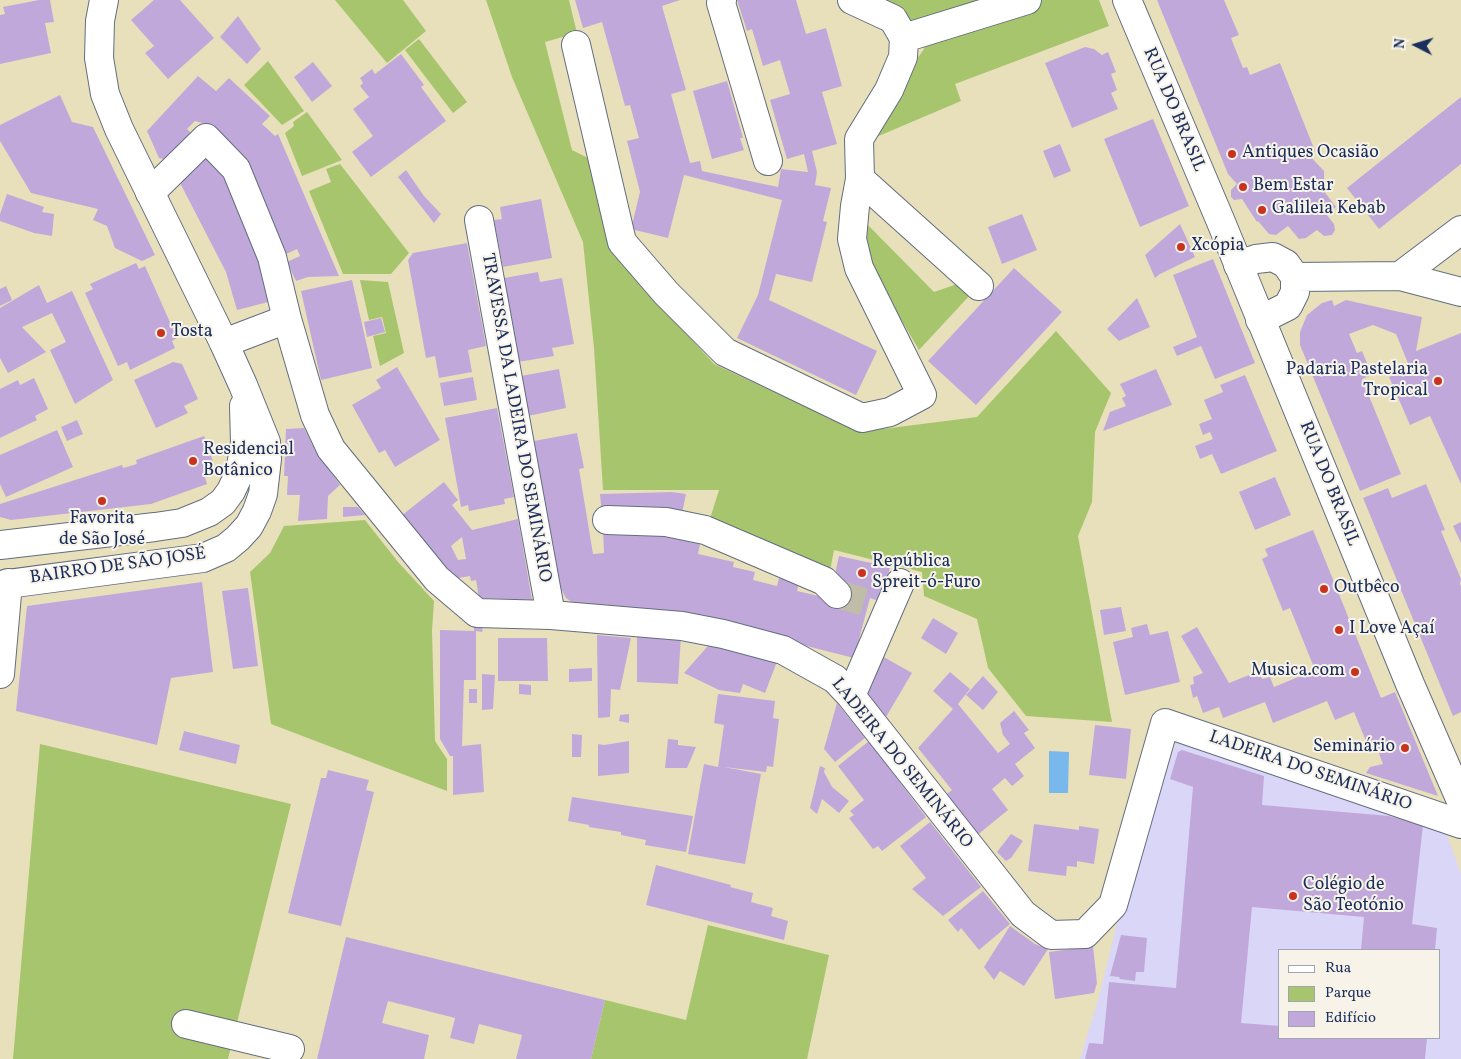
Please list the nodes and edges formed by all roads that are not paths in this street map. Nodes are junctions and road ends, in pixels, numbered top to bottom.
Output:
1 (104, 0) edge
2 (722, 0) edge
3 (852, 0) edge
4 (1027, 0) edge
5 (1127, 0) edge
6 (904, 38) junction
7 (576, 45) dead end
8 (768, 161) dead end
9 (860, 180) junction
10 (150, 193) junction
11 (479, 220) dead end
12 (1461, 230) edge
13 (1238, 265) junction
14 (1400, 276) junction
15 (1295, 277) junction
16 (979, 286) dead end
17 (1461, 292) edge
18 (287, 319) junction
19 (1260, 320) junction
20 (224, 343) junction
21 (243, 384) junction
22 (607, 520) dead end
23 (0, 545) edge
24 (3, 579) edge
25 (900, 583) dead end
26 (837, 594) tunnel mouth
27 (551, 615) junction
28 (0, 674) edge
29 (850, 696) junction
30 (1461, 801) edge
31 (1461, 824) edge
32 (186, 1024) dead end
33 (290, 1049) dead end

1 - 10 street, BAIRRO DE SÃO JOSÉ
2 - 8 street
3 - 6 street
4 - 6 street
5 - 13 street, RUA DO BRASIL
6 - 9 street
7 - 9 street
9 - 16 street
10 - 18 street
10 - 20 street, BAIRRO DE SÃO JOSÉ
11 - 27 street, TRAVESSA DA LADEIRA DO SEMINÁRIO
12 - 14 street
13 - 15 street
13 - 19 street, RUA DO BRASIL
14 - 15 street
14 - 17 street
15 - 19 street
18 - 20 street
18 - 27 street, LADEIRA DO SEMINÁRIO
19 - 30 street, RUA DO BRASIL
20 - 21 street, BAIRRO DE SÃO JOSÉ
21 - 23 street, BAIRRO DE SÃO JOSÉ
21 - 24 street, BAIRRO DE SÃO JOSÉ
22 - 26 street
24 - 28 street
25 - 29 street
27 - 29 street, LADEIRA DO SEMINÁRIO
29 - 31 street, LADEIRA DO SEMINÁRIO
32 - 33 street

